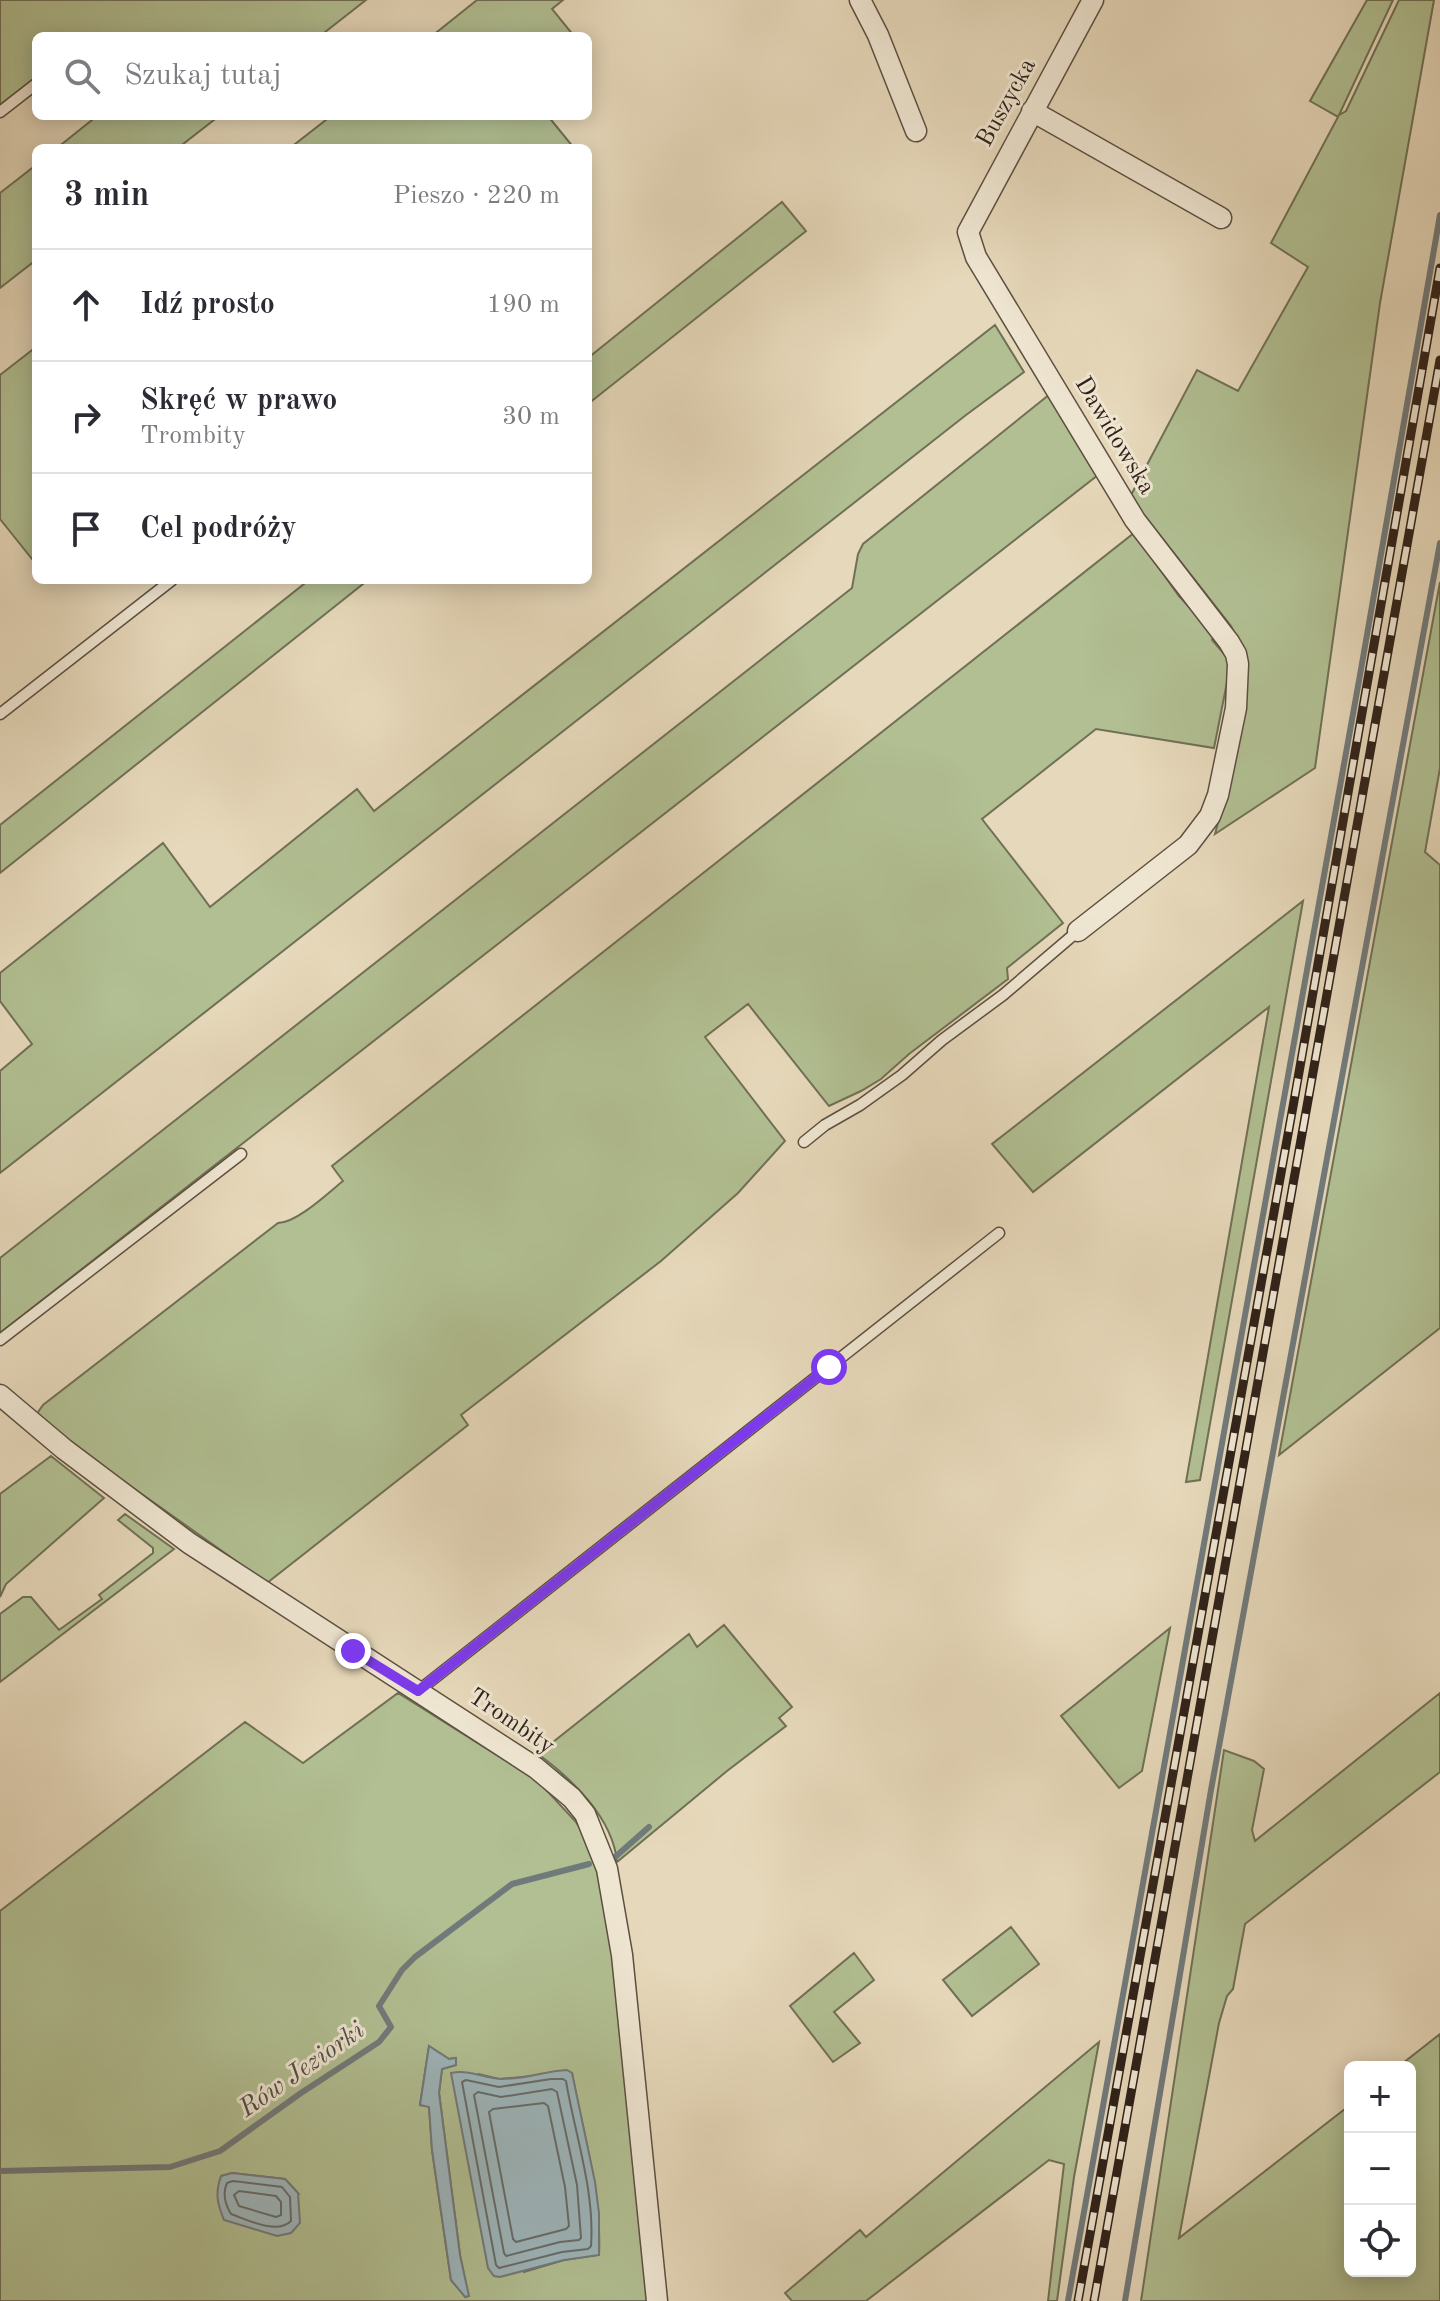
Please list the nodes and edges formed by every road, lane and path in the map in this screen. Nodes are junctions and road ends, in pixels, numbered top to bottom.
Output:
1 (860, 0) edge
2 (1093, 0) edge
3 (32, 87) edge
4 (1032, 111) junction
5 (0, 112) edge
6 (916, 131) dead end
7 (1221, 218) dead end
8 (968, 232) joint
9 (167, 584) edge
10 (0, 714) edge
11 (1078, 931) joint
12 (804, 1142) dead end
13 (241, 1154) dead end
14 (999, 1233) dead end
15 (0, 1340) edge
16 (0, 1395) edge
17 (418, 1691) junction
18 (657, 2301) edge

1 - 6 street
2 - 4 street, Buszycka
3 - 5 lane
4 - 7 street
4 - 8 street, Buszycka
8 - 11 street, Dawidowska
9 - 10 lane
11 - 12 lane
13 - 15 lane
14 - 17 lane
16 - 17 street, Trombity
17 - 18 street, Trombity

